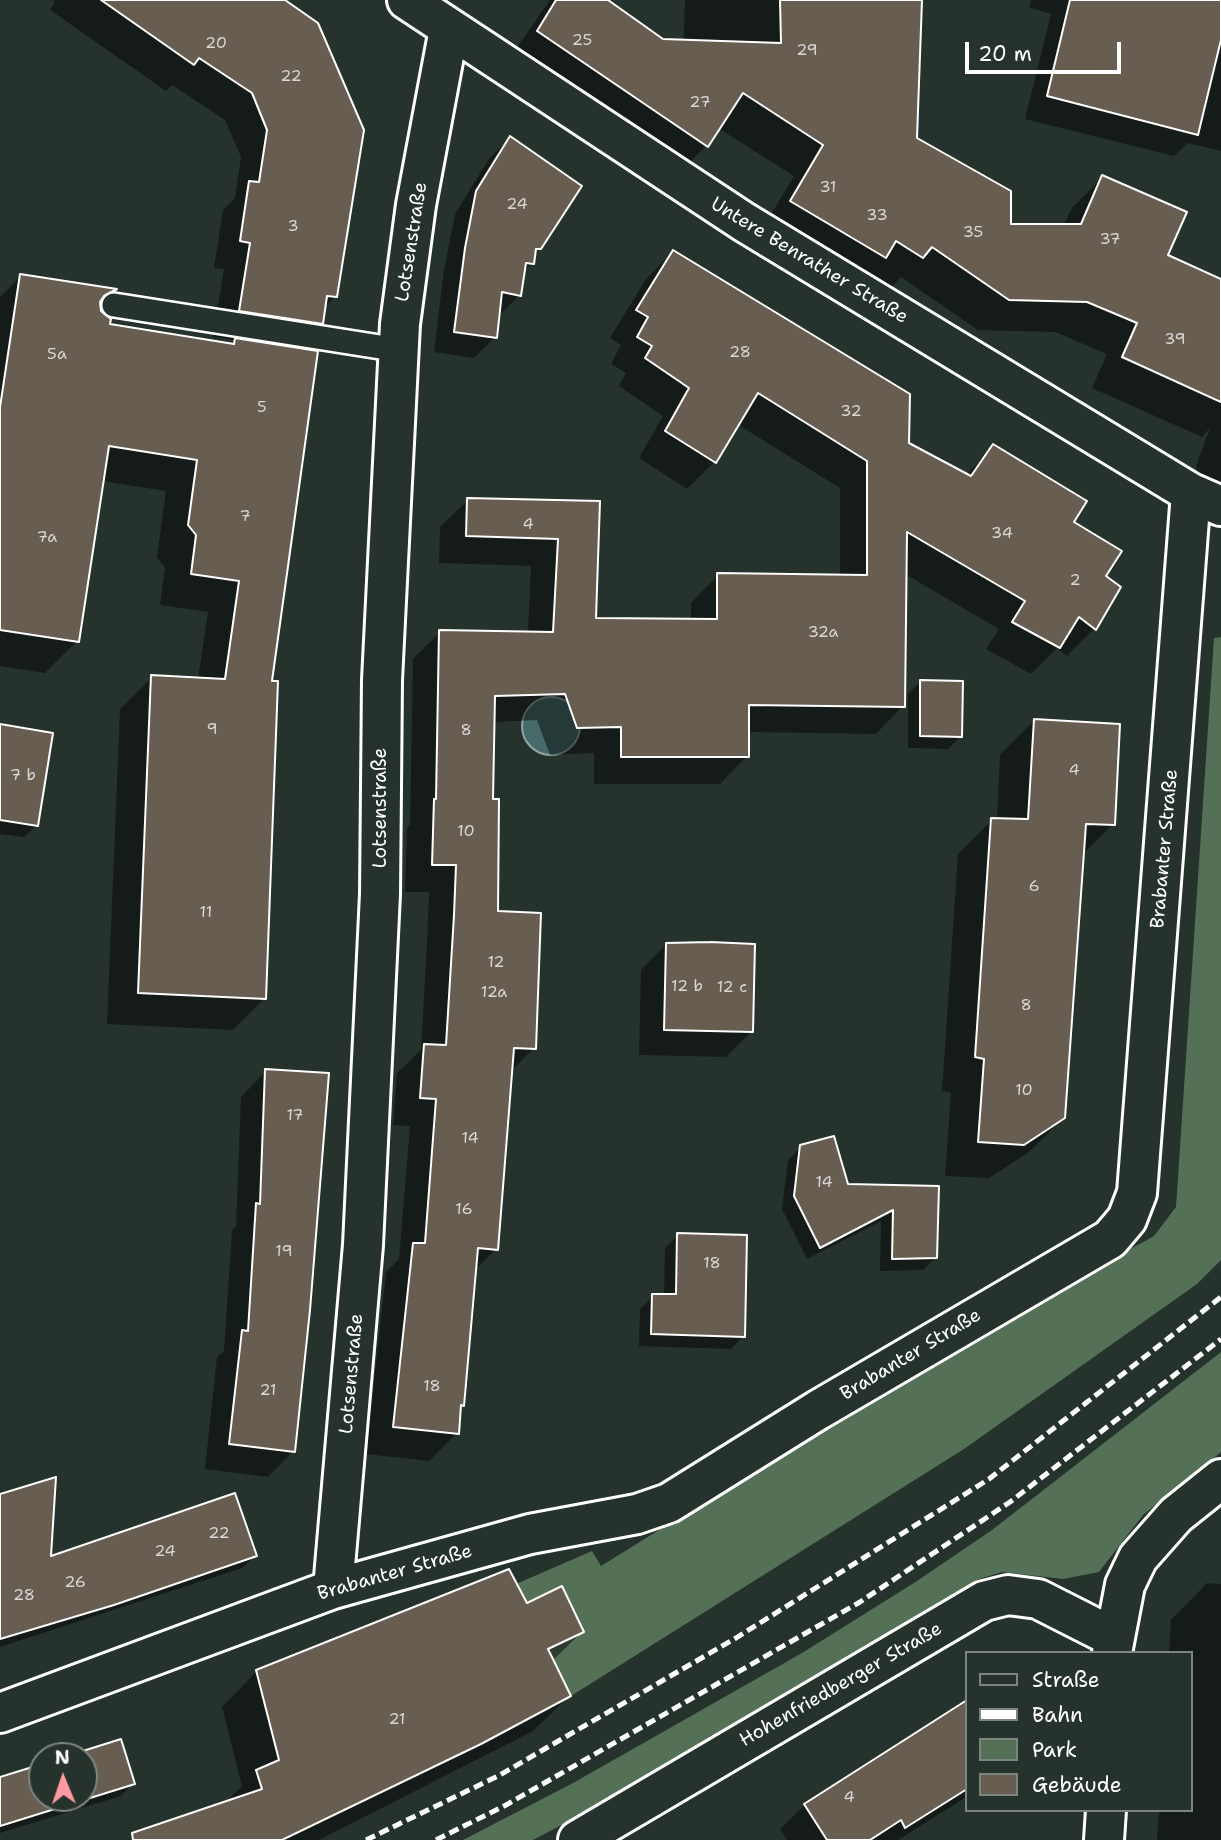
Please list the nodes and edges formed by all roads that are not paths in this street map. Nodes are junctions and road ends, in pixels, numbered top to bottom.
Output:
1 (407, 0) edge
2 (449, 29) junction
3 (114, 305) dead end
4 (399, 350) junction
5 (1206, 500) edge
6 (1221, 1479) edge
7 (333, 1589) junction
8 (1112, 1645) edge
9 (0, 1713) edge
10 (1105, 1812) edge
11 (578, 1840) edge
12 (1104, 1840) edge

1 - 2 street, Untere Benrather Straße
2 - 4 street, Lotsenstraße
2 - 5 street, Untere Benrather Straße
3 - 4 lane
4 - 7 street, Lotsenstraße
5 - 7 street, Brabanter Straße
6 - 8 street
7 - 9 street, Brabanter Straße
8 - 11 street, Hohenfriedberger Straße
10 - 12 street

